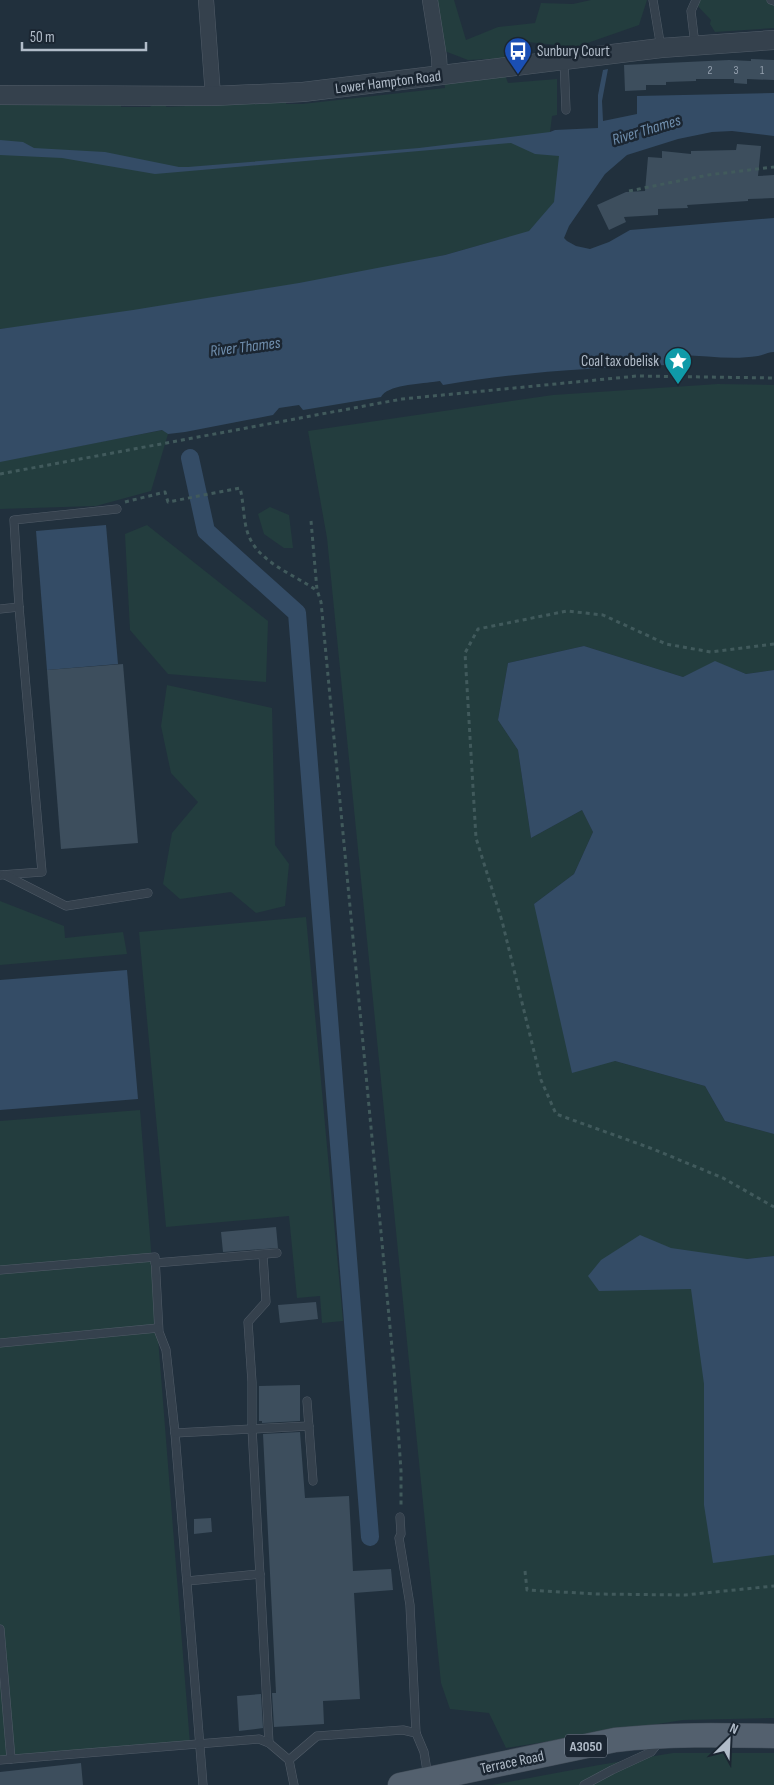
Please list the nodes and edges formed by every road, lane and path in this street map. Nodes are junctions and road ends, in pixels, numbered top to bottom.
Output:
1 (206, 0) edge
2 (430, 0) edge
3 (653, 0) edge
4 (696, 0) edge
5 (774, 40) edge
6 (695, 45) junction
7 (662, 48) junction
8 (564, 60) junction
9 (440, 76) junction
10 (0, 95) edge
11 (213, 96) junction
12 (566, 110) dead end
13 (774, 167) edge
14 (630, 191) dead end
15 (774, 378) edge
16 (0, 474) edge
17 (117, 509) joint
18 (311, 521) dead end
19 (317, 590) junction
20 (18, 608) junction
21 (0, 609) edge
22 (774, 644) edge
23 (2, 875) edge
24 (148, 893) dead end
25 (774, 1207) edge
26 (277, 1253) dead end
27 (263, 1255) junction
28 (156, 1263) junction
29 (0, 1270) edge
30 (158, 1328) junction
31 (0, 1343) edge
32 (307, 1401) dead end
33 (309, 1426) junction
34 (252, 1428) junction
35 (175, 1433) junction
36 (313, 1480) dead end
37 (400, 1517) joint
38 (525, 1571) dead end
39 (260, 1574) junction
40 (187, 1581) junction
41 (774, 1586) edge
42 (0, 1629) edge
43 (416, 1733) junction
44 (663, 1736) junction
45 (774, 1736) edge
46 (269, 1743) junction
47 (199, 1744) junction
48 (10, 1759) junction
49 (0, 1760) edge
50 (289, 1760) junction
51 (428, 1779) junction
52 (203, 1785) edge
53 (294, 1785) edge
54 (400, 1785) edge
55 (584, 1785) edge

1 - 11 street
2 - 9 street
3 - 7 lane
4 - 6 lane
5 - 6 street, Lower Hampton Road
6 - 7 street, Lower Hampton Road
7 - 8 street, Lower Hampton Road
8 - 9 street, Lower Hampton Road
8 - 12 lane
9 - 11 street, Lower Hampton Road
10 - 11 street, Lower Hampton Road
13 - 14 path
15 - 16 path
17 - 19 path
17 - 20 lane
18 - 19 path
19 - 37 path
20 - 21 lane
20 - 23 lane
22 - 25 path
23 - 24 lane
26 - 27 lane
27 - 28 lane
27 - 34 lane
28 - 29 lane
28 - 30 lane
30 - 31 lane
30 - 35 lane
32 - 33 lane
33 - 34 lane
33 - 36 lane
34 - 35 lane
34 - 39 lane
35 - 40 lane
37 - 43 lane
38 - 41 path
39 - 40 lane
39 - 46 lane
40 - 47 lane
42 - 48 lane
43 - 50 lane
43 - 51 lane
44 - 45 main road, Terrace Road / A3050
44 - 51 main road, Terrace Road / A3050
44 - 55 lane
46 - 47 lane
46 - 50 lane
47 - 48 lane
47 - 52 lane
48 - 49 lane
50 - 53 lane
51 - 54 main road, Terrace Road / A3050

